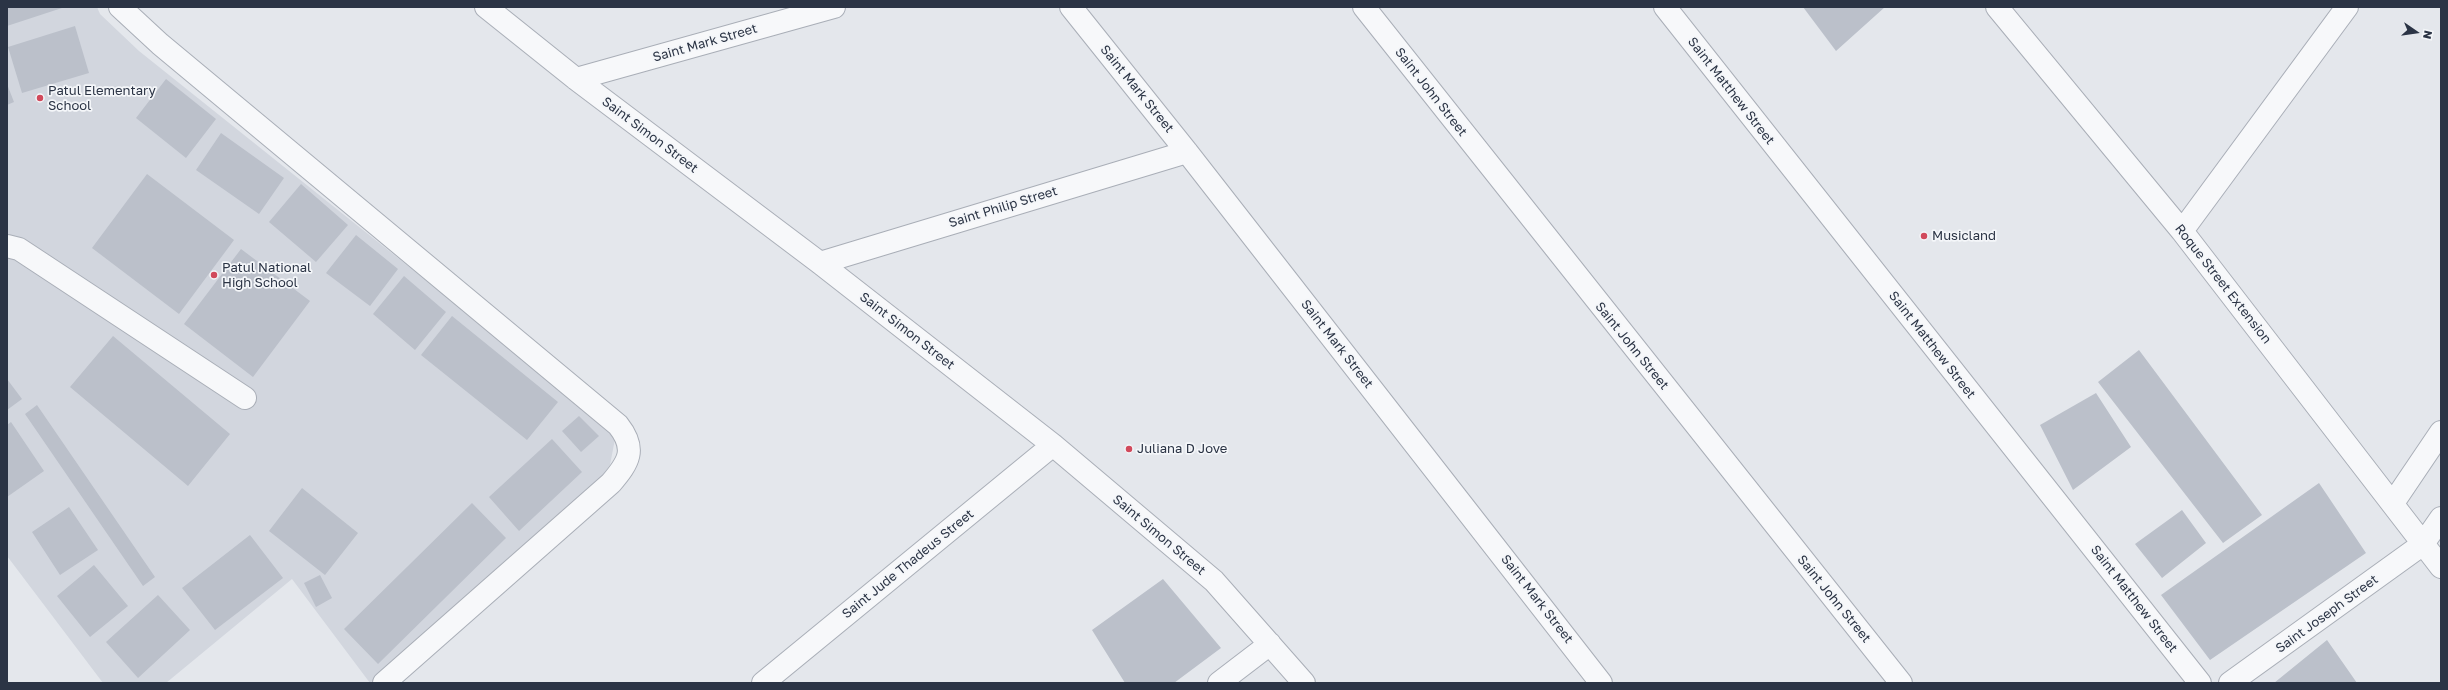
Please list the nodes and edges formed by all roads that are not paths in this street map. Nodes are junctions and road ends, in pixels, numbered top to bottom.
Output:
1 (120, 7) edge
2 (486, 7) edge
3 (834, 7) edge
4 (1071, 7) edge
5 (1364, 7) edge
6 (1665, 7) edge
7 (1997, 7) edge
8 (2347, 7) edge
9 (576, 79) junction
10 (1186, 152) junction
11 (2182, 231) junction
12 (7, 246) edge
13 (820, 263) junction
14 (245, 398) dead end
15 (2441, 432) edge
16 (1053, 446) junction
17 (2393, 503) junction
18 (2441, 518) edge
19 (2423, 544) junction
20 (2441, 567) edge
21 (1270, 644) junction
22 (384, 683) edge
23 (763, 683) edge
24 (1219, 683) edge
25 (1304, 683) edge
26 (1601, 683) edge
27 (1901, 683) edge
28 (2200, 683) edge
29 (2230, 683) edge

1 - 22 street
2 - 9 street, Saint Simon Street
3 - 9 street, Saint Mark Street
4 - 10 street, Saint Mark Street
5 - 27 street, Saint John Street
6 - 28 street, Saint Matthew Street
7 - 11 street, Roque Street Extension
8 - 11 street
9 - 13 street, Saint Simon Street
10 - 13 street, Saint Philip Street
10 - 26 street, Saint Mark Street
11 - 17 street, Roque Street Extension
12 - 14 street
13 - 16 street, Saint Simon Street
15 - 17 street
16 - 21 street, Saint Simon Street
16 - 23 street, Saint Jude Thadeus Street
17 - 19 street, Roque Street Extension
18 - 19 street, Saint Joseph Street
19 - 20 street, Roque Street Extension
19 - 29 street, Saint Joseph Street
21 - 24 street
21 - 25 street, Saint Simon Street

